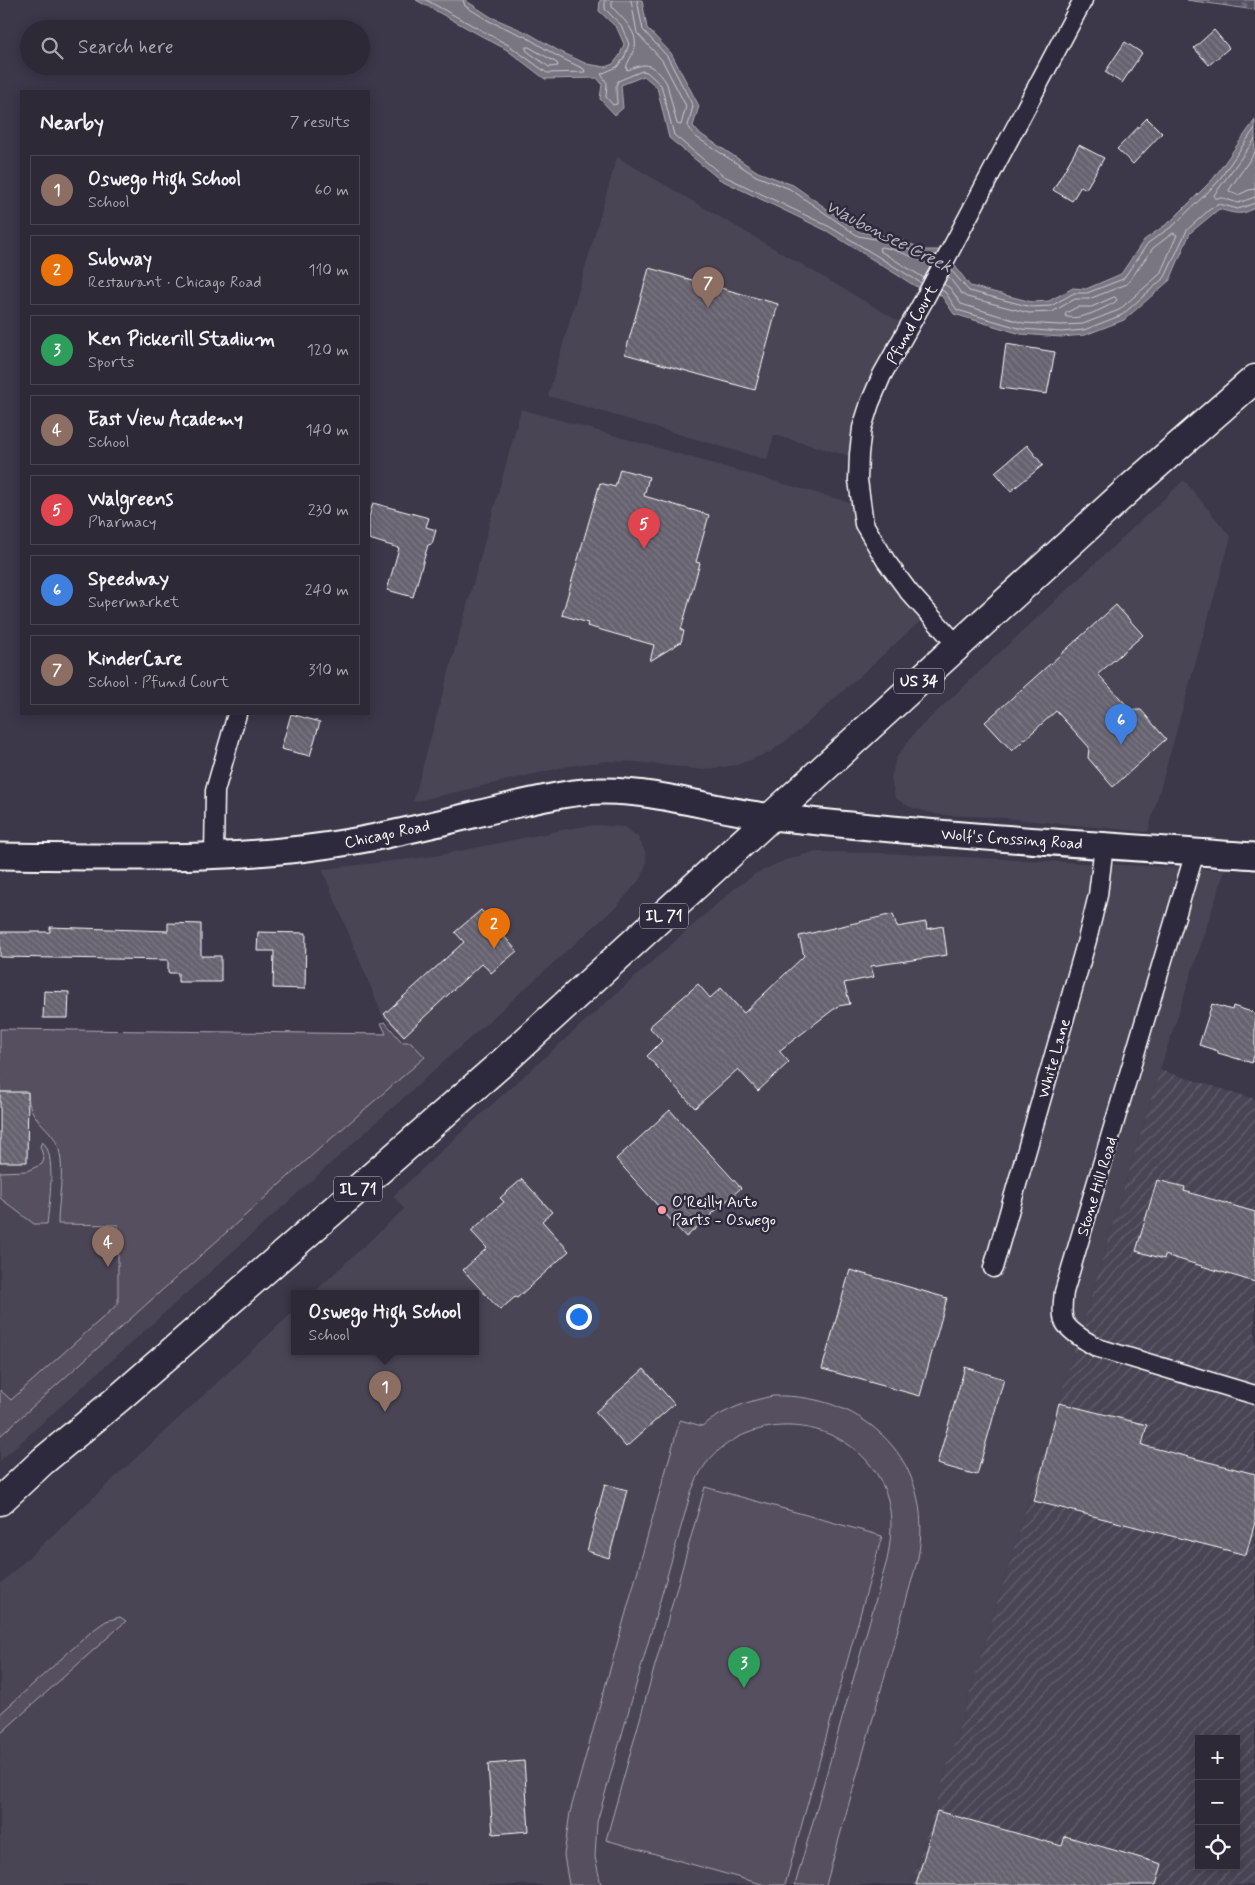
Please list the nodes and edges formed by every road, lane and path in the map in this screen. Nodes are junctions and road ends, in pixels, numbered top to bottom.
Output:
1 (1083, 0) edge
2 (1255, 379) edge
3 (958, 646) junction
4 (237, 715) edge
5 (770, 817) junction
6 (1104, 845) junction
7 (1195, 852) junction
8 (0, 856) edge
9 (214, 856) junction
10 (1255, 856) edge
11 (992, 1268) dead end
12 (1255, 1395) edge
13 (0, 1501) edge

1 - 3 street, Pfund Court
2 - 3 main road, US 34
3 - 5 main road, US 34
4 - 9 street
5 - 6 main road, Wolf's Crossing Road
5 - 9 main road, Chicago Road
5 - 13 main road, IL 71
6 - 7 main road, Wolf's Crossing Road
6 - 11 street, White Lane
7 - 10 main road, Wolf's Crossing Road
7 - 12 street, Stone Hill Road
8 - 9 main road, Chicago Road

